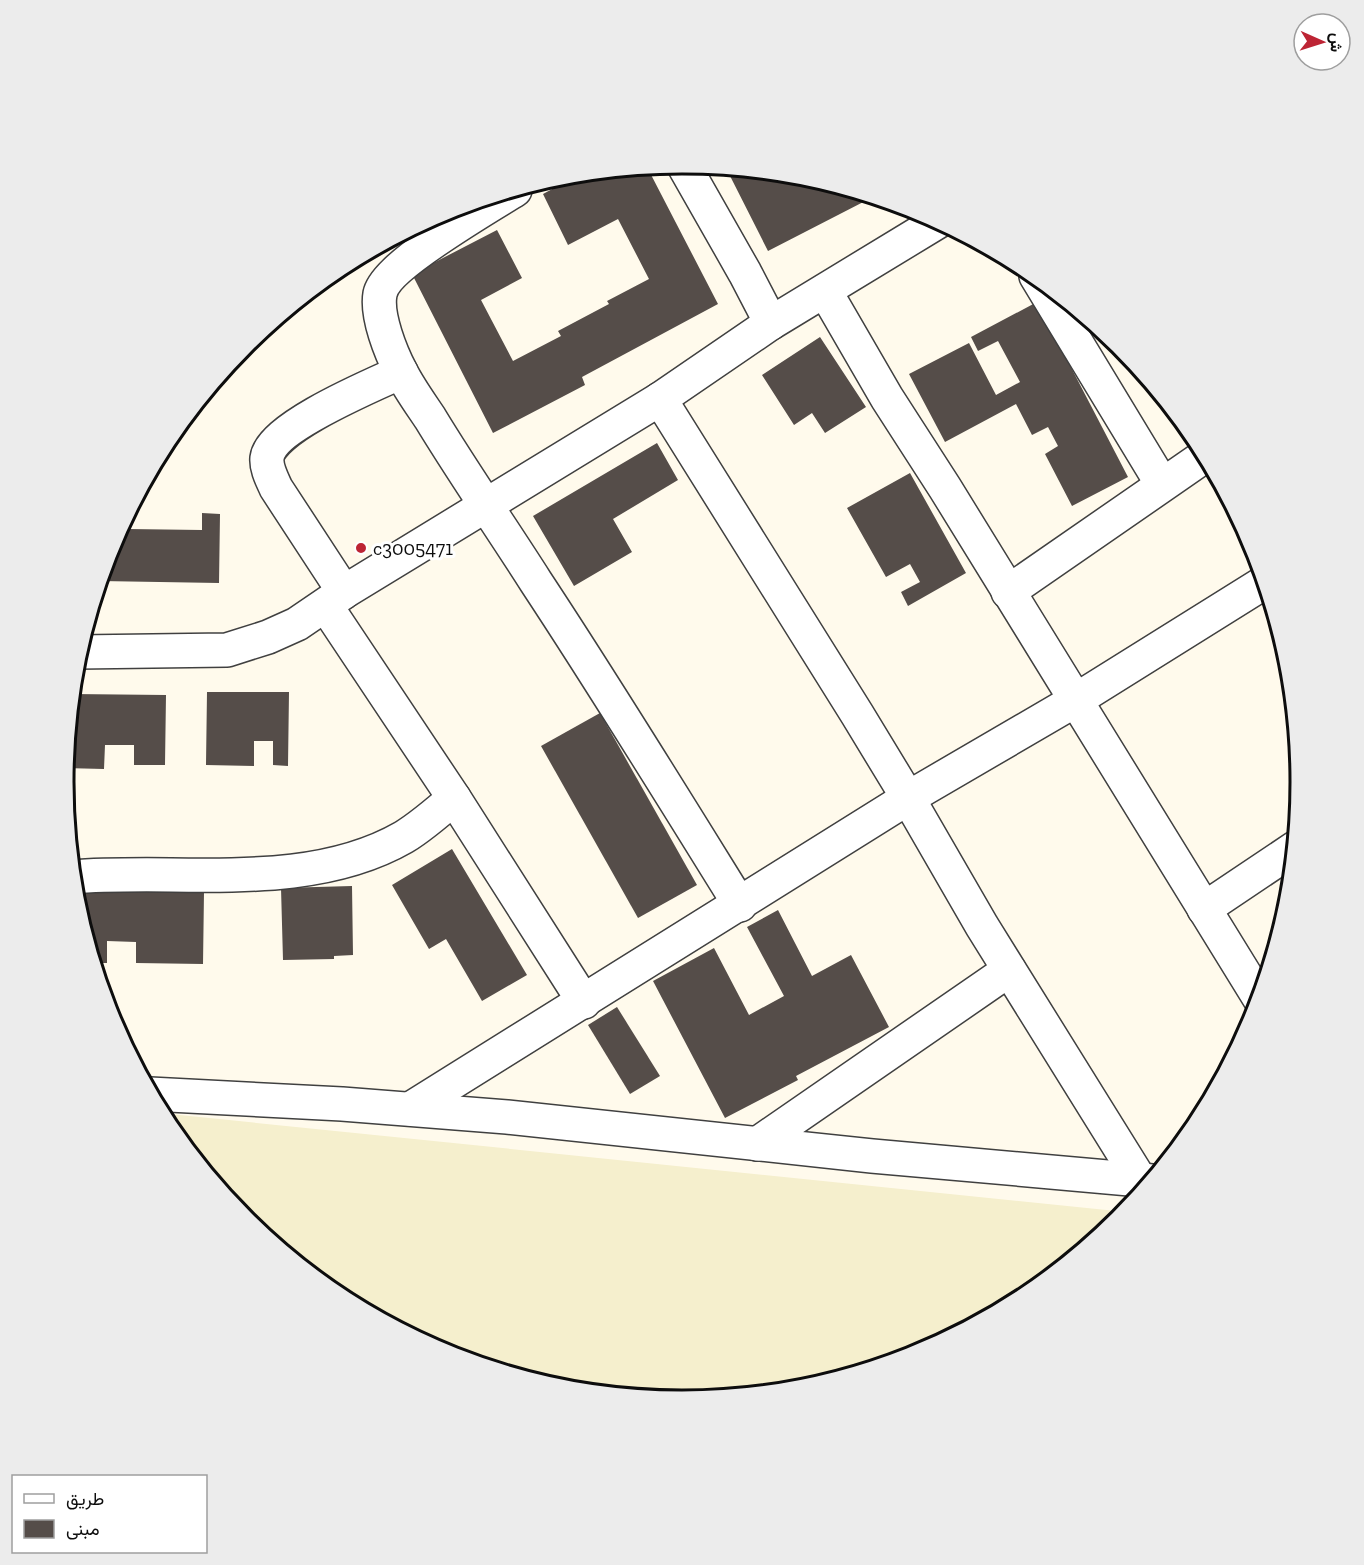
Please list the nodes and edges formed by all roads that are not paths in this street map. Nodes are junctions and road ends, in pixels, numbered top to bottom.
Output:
1 (689, 174) edge
2 (494, 204) edge
3 (929, 227) edge
4 (825, 291) junction
5 (1049, 298) edge
6 (771, 324) junction
7 (401, 372) junction
8 (660, 399) junction
9 (1198, 460) edge
10 (1162, 484) junction
11 (486, 505) junction
12 (1258, 586) edge
13 (1008, 592) junction
14 (335, 599) junction
15 (88, 652) edge
16 (1076, 700) junction
17 (454, 798) junction
18 (908, 798) junction
19 (1286, 853) edge
20 (81, 877) edge
21 (740, 905) junction
22 (1203, 909) junction
23 (1009, 970) junction
24 (1254, 989) edge
25 (584, 1002) junction
26 (160, 1095) edge
27 (410, 1109) junction
28 (757, 1144) junction
29 (1144, 1178) edge
30 (1142, 1181) edge

1 - 6 street
2 - 7 street
3 - 4 street
4 - 6 street
4 - 13 street
5 - 10 street
6 - 8 street
7 - 11 street
7 - 14 street
8 - 11 street
8 - 18 street
9 - 10 street
10 - 13 street
11 - 14 street
11 - 21 street
12 - 16 street
13 - 16 street
14 - 15 street
14 - 17 street
16 - 18 street
16 - 22 street
17 - 20 street
17 - 25 street
18 - 21 street
18 - 23 street
19 - 22 street
21 - 25 street
22 - 24 street
23 - 28 street
23 - 29 street
25 - 27 street
26 - 27 street
27 - 28 street
28 - 30 street

